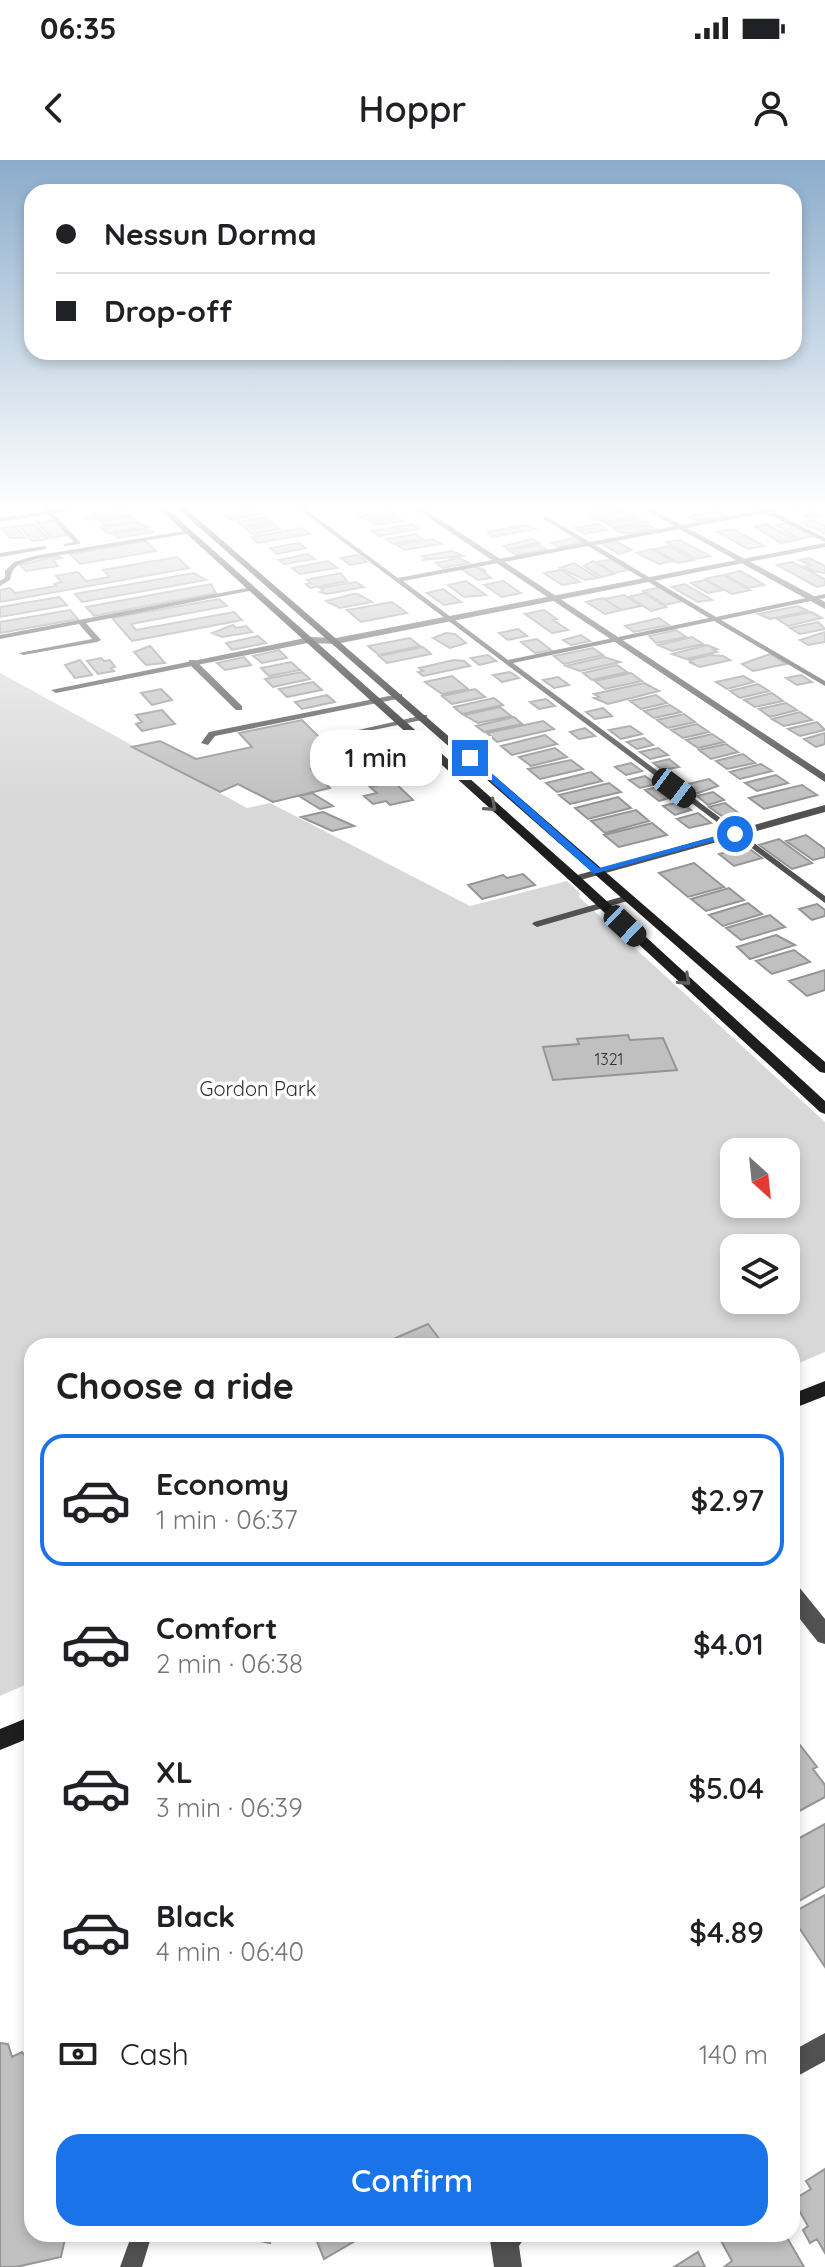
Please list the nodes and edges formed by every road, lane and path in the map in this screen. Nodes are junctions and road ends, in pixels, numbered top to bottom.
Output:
1 (162, 606) edge
2 (272, 606) edge
3 (296, 606) edge
4 (432, 606) edge
5 (512, 606) edge
6 (565, 606) edge
7 (697, 606) edge
8 (775, 606) edge
9 (717, 618) junction
10 (449, 619) junction
11 (81, 622) junction
12 (0, 637) edge
13 (310, 640) junction
14 (615, 640) junction
15 (336, 641) junction
16 (23, 653) dead end
17 (192, 662) junction
18 (508, 662) junction
19 (825, 684) edge
20 (56, 690) dead end
21 (399, 696) junction
22 (374, 701) junction
23 (239, 708) dead end
24 (424, 717) junction
25 (399, 722) junction
26 (205, 743) dead end
27 (364, 749) dead end
28 (825, 779) edge
29 (825, 808) edge
30 (735, 834) junction
31 (598, 872) junction
32 (573, 878) junction
33 (628, 898) junction
34 (825, 900) edge
35 (603, 905) junction
36 (537, 924) dead end
37 (825, 1069) edge
38 (825, 1109) edge
39 (825, 1388) edge
40 (800, 1399) edge
41 (800, 1603) edge
42 (825, 1635) edge
43 (24, 1730) edge
44 (0, 1740) edge
45 (825, 2046) edge
46 (800, 2061) edge
47 (139, 2242) edge
48 (131, 2267) edge

1 - 11 lane
2 - 13 main road
3 - 15 main road
4 - 10 lane
5 - 10 street
6 - 14 street
7 - 9 lane
8 - 9 lane
9 - 14 lane
9 - 19 lane
10 - 15 street
10 - 18 lane
11 - 12 lane
11 - 16 lane
13 - 15 street
13 - 17 street
13 - 22 main road
14 - 18 lane
14 - 28 street
15 - 21 main road
17 - 20 street
17 - 23 lane
18 - 30 lane
21 - 22 lane
21 - 24 main road
22 - 25 main road
22 - 26 lane
24 - 25 lane
24 - 31 main road
25 - 27 lane
25 -> 32 main road
29 - 30 street
30 - 31 street
30 - 34 lane
31 - 32 street
31 - 33 main road
32 - 35 main road
33 - 35 lane
33 - 37 main road
35 - 36 lane
35 -> 38 main road
39 - 40 main road
41 - 42 street
43 - 44 main road
45 - 46 street
47 - 48 lane

